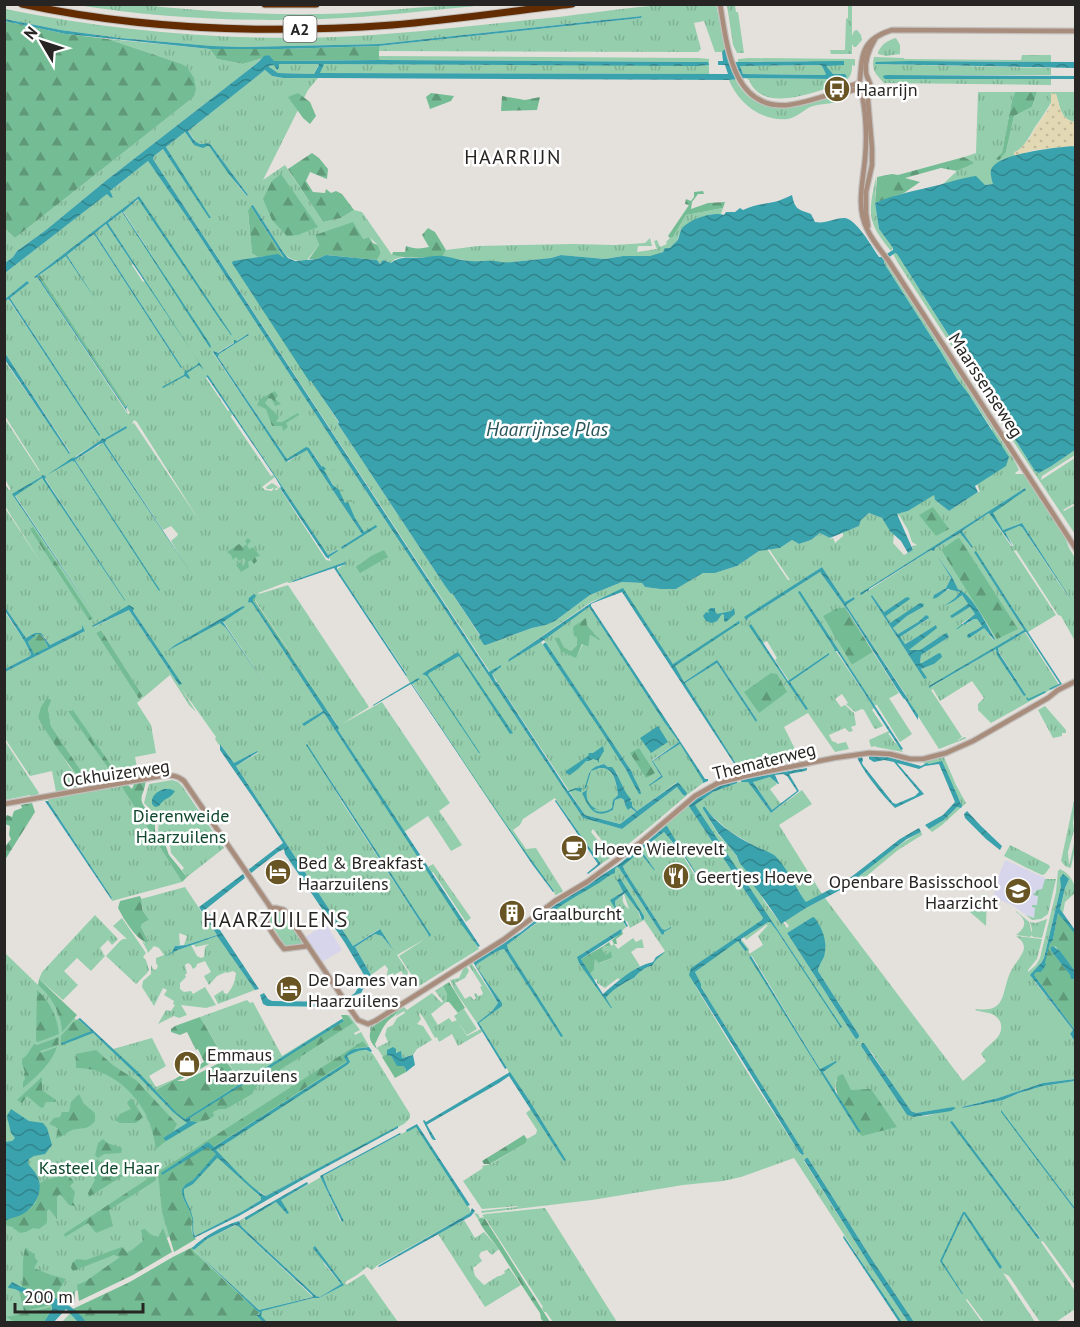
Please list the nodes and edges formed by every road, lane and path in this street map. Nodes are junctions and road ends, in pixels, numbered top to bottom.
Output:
1 (22, 4) edge
2 (265, 4) edge
3 (316, 4) edge
4 (572, 4) edge
5 (720, 6) edge
6 (1076, 31) edge
7 (877, 36) junction
8 (869, 80) junction
9 (858, 84) junction
10 (868, 93) junction
11 (862, 94) junction
12 (872, 237) junction
13 (1076, 549) edge
14 (1076, 681) edge
15 (4, 804) edge
16 (271, 909) junction
17 (308, 946) junction

1 - 4 highway, A2
2 - 3 highway, A2
5 - 9 street
6 - 7 street
7 - 8 street
7 - 9 street
8 - 9 street
8 - 10 street
9 - 11 street
10 - 11 street
10 - 12 street, Maarssenseweg
11 - 12 street, Maarssenseweg
12 - 13 street, Maarssenseweg
14 - 17 street, Thematerweg
15 - 16 street, Ockhuizerweg
16 - 17 street
16 - 17 street

